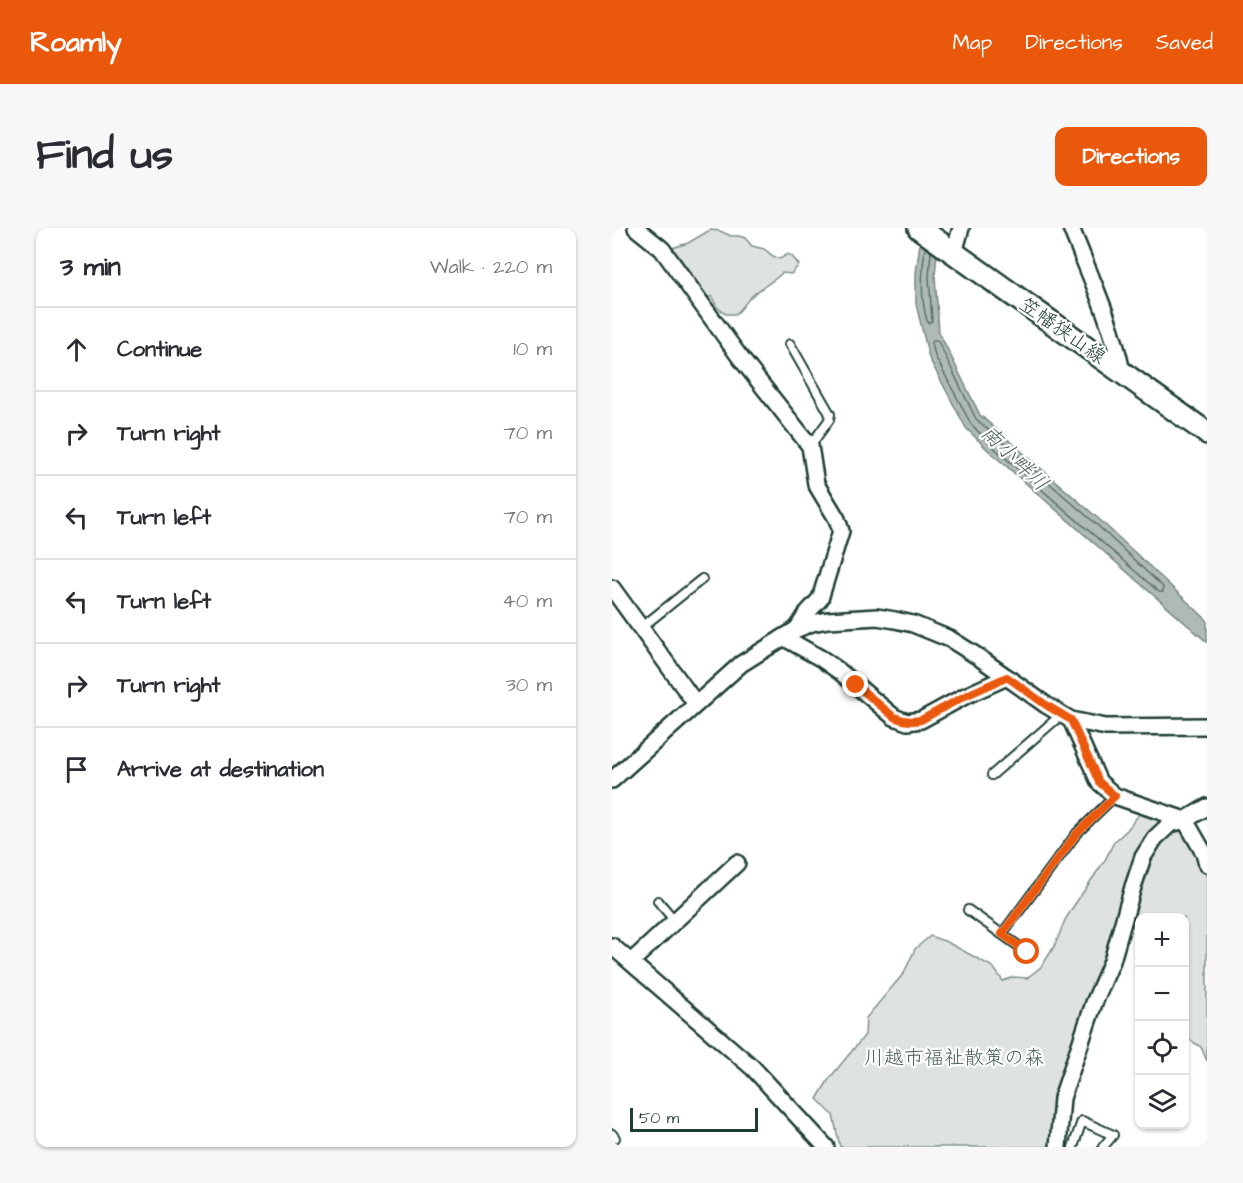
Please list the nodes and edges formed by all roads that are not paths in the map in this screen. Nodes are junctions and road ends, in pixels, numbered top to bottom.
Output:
1 (636, 228) edge
2 (919, 228) edge
3 (961, 228) edge
4 (1071, 228) edge
5 (952, 251) junction
6 (790, 344) dead end
7 (1122, 372) junction
8 (1207, 433) edge
9 (810, 446) junction
10 (702, 579) dead end
11 (612, 588) edge
12 (642, 627) junction
13 (797, 629) junction
14 (783, 637) junction
15 (1007, 677) junction
16 (696, 704) junction
17 (1067, 717) junction
18 (1207, 726) edge
19 (992, 775) dead end
20 (612, 780) edge
21 (1115, 796) junction
22 (1207, 807) edge
23 (1185, 820) junction
24 (737, 863) dead end
25 (1207, 864) edge
26 (658, 900) dead end
27 (968, 910) dead end
28 (675, 921) junction
29 (1002, 934) junction
30 (612, 946) edge
31 (1027, 952) dead end
32 (631, 962) junction
33 (826, 1147) edge
34 (1058, 1147) edge
35 (1073, 1147) edge
36 (1103, 1147) edge

1 - 9 street
2 - 5 main road, 笠幡狭山線
3 - 5 street
4 - 7 street
5 - 7 main road, 笠幡狭山線
6 - 9 lane
7 - 8 main road, 笠幡狭山線
9 - 13 street
10 - 12 lane
11 - 12 street
12 - 16 street
13 - 14 street
13 - 15 street
14 - 15 street
14 - 16 street
15 - 17 street
16 - 20 street
17 - 18 street
17 - 19 lane
17 - 21 street
21 - 23 street
21 - 29 lane
22 - 23 street
23 - 25 street
23 - 34 street
24 - 28 street
26 - 28 lane
27 - 29 lane
28 - 32 street
29 - 31 lane
30 - 32 street
32 - 33 street
35 - 36 lane

